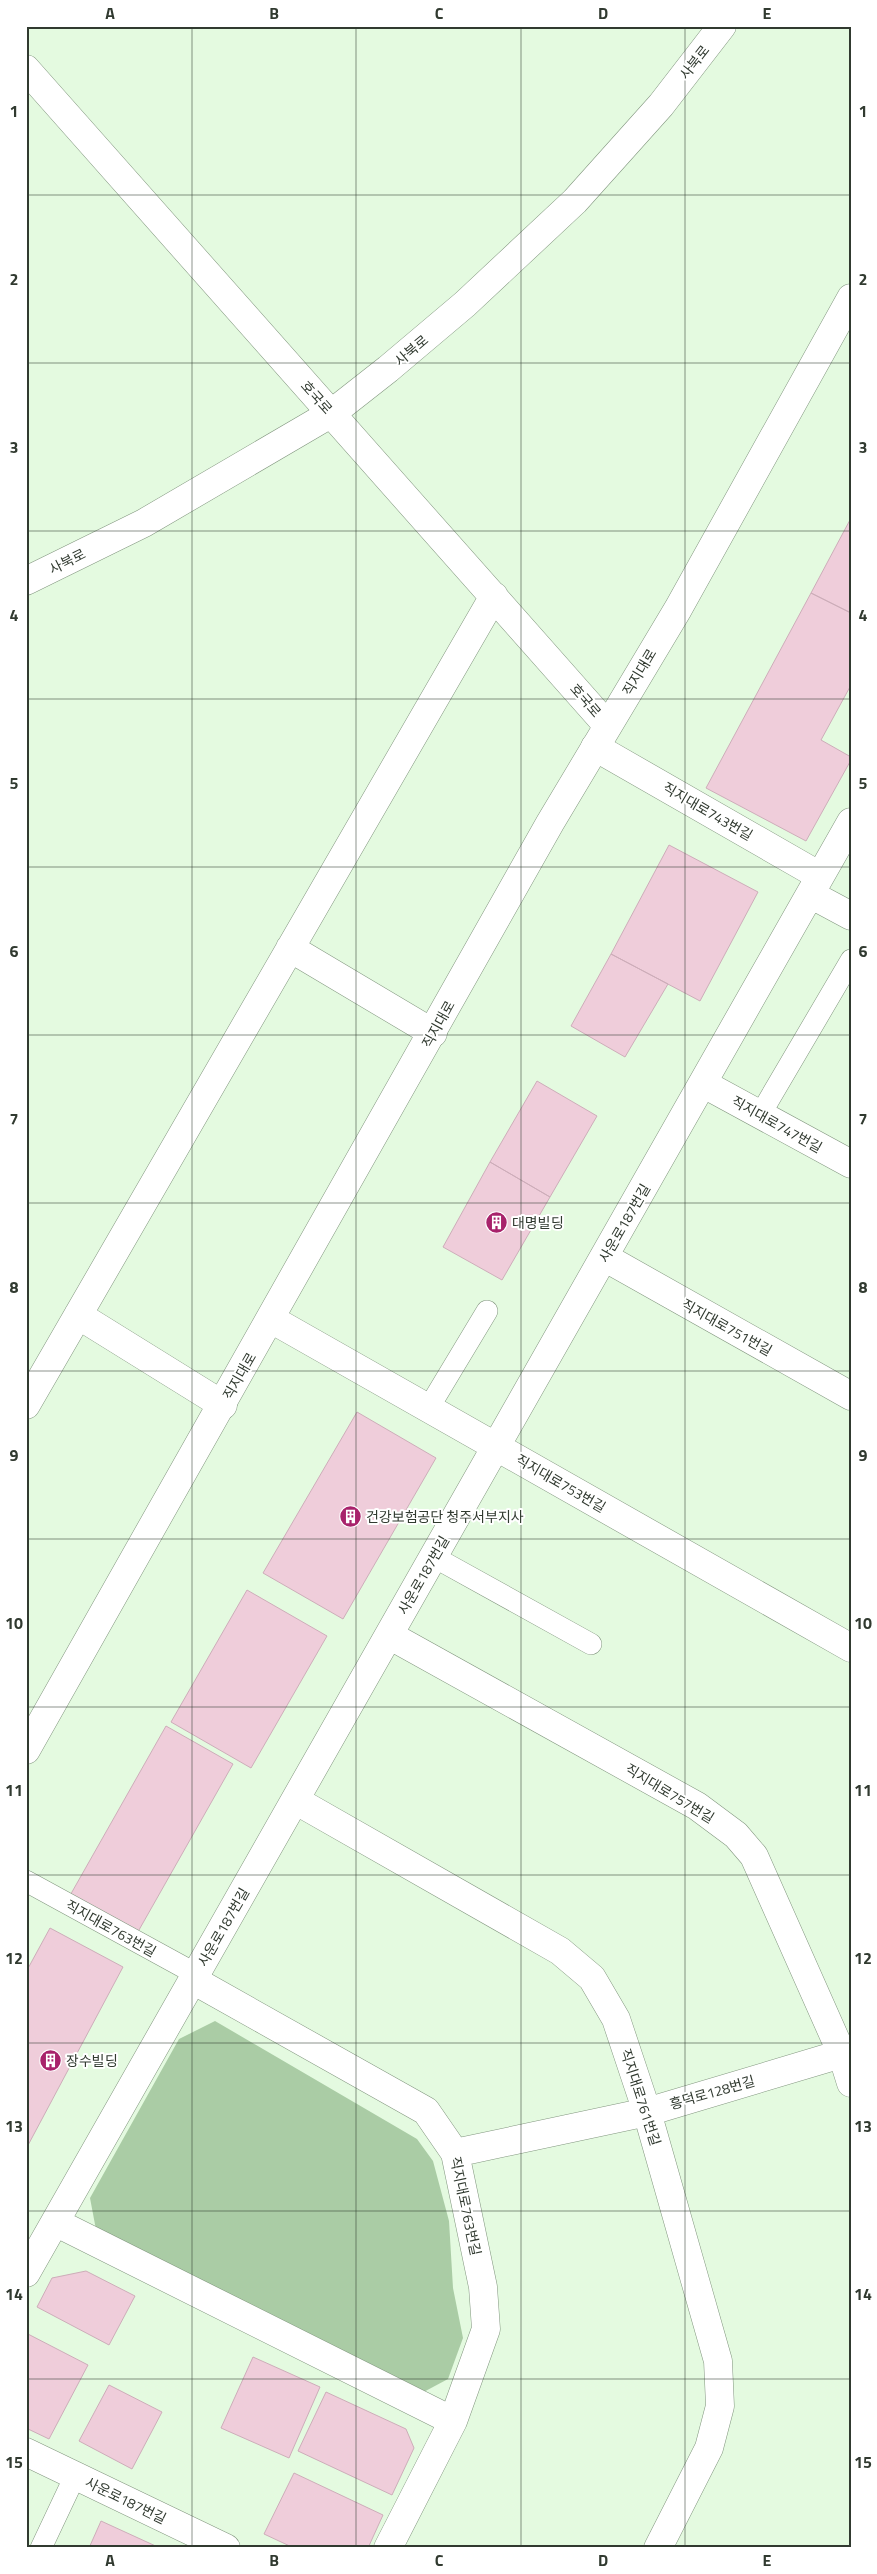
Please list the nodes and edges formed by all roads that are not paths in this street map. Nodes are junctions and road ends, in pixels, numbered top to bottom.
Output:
1 (720, 27) edge
2 (26, 69) edge
3 (851, 298) edge
4 (332, 413) junction
5 (26, 581) edge
6 (494, 596) junction
7 (601, 736) junction
8 (851, 822) edge
9 (815, 885) junction
10 (851, 916) edge
11 (290, 948) junction
12 (851, 960) edge
13 (433, 1033) junction
14 (704, 1084) junction
15 (760, 1115) junction
16 (851, 1164) edge
17 (604, 1257) junction
18 (487, 1311) dead end
19 (78, 1315) junction
20 (271, 1319) junction
21 (851, 1396) edge
22 (26, 1405) edge
23 (223, 1405) junction
24 (428, 1409) junction
25 (496, 1446) junction
26 (434, 1557) junction
27 (388, 1635) junction
28 (590, 1644) dead end
29 (851, 1648) edge
30 (26, 1750) edge
31 (295, 1800) junction
32 (26, 1881) edge
33 (194, 1977) junction
34 (846, 2053) edge
35 (851, 2083) edge
36 (647, 2112) junction
37 (455, 2153) junction
38 (55, 2222) junction
39 (26, 2273) edge
40 (453, 2421) junction
41 (26, 2452) edge
42 (75, 2476) junction
43 (41, 2548) edge
44 (226, 2548) edge
45 (388, 2548) edge
46 (658, 2548) edge

1 - 4 street, 사북로
2 - 4 street, 호국로
3 - 7 street, 직지대로
4 - 5 street, 사북로
4 - 6 street, 호국로
6 - 7 street, 호국로
6 - 11 street
7 - 9 street, 직지대로743번길
7 - 13 street, 직지대로
8 - 9 street, 사운로187번길
9 - 10 street, 직지대로743번길
9 - 14 street, 사운로187번길
11 - 13 street
11 - 19 street
12 - 15 lane
13 - 20 street, 직지대로
14 - 15 street, 직지대로747번길
14 - 17 street, 사운로187번길
15 - 16 street, 직지대로747번길
17 - 21 street, 직지대로751번길
17 - 25 street, 사운로187번길
18 - 24 lane
19 - 22 street
19 - 23 street
20 - 23 street, 직지대로
20 - 24 street, 직지대로753번길
23 - 30 street, 직지대로
24 - 25 street, 직지대로753번길
25 - 26 street, 사운로187번길
25 - 29 street, 직지대로753번길
26 - 27 street, 사운로187번길
26 - 28 lane
27 - 31 street, 사운로187번길
27 - 34 street, 직지대로757번길
31 - 33 street, 사운로187번길
31 - 36 street, 직지대로761번길
32 - 33 lane, 직지대로763번길
33 - 37 street, 직지대로763번길
33 - 38 street, 사운로187번길
34 - 35 street, 직지대로757번길
34 - 36 street, 흥덕로128번길
36 - 37 street, 흥덕로128번길
36 - 46 street, 직지대로761번길
37 - 40 street, 직지대로763번길
38 - 39 street, 사운로187번길
38 - 40 street
40 - 45 street, 직지대로763번길
41 - 42 street, 사운로187번길
42 - 43 lane
42 - 44 street, 사운로187번길

